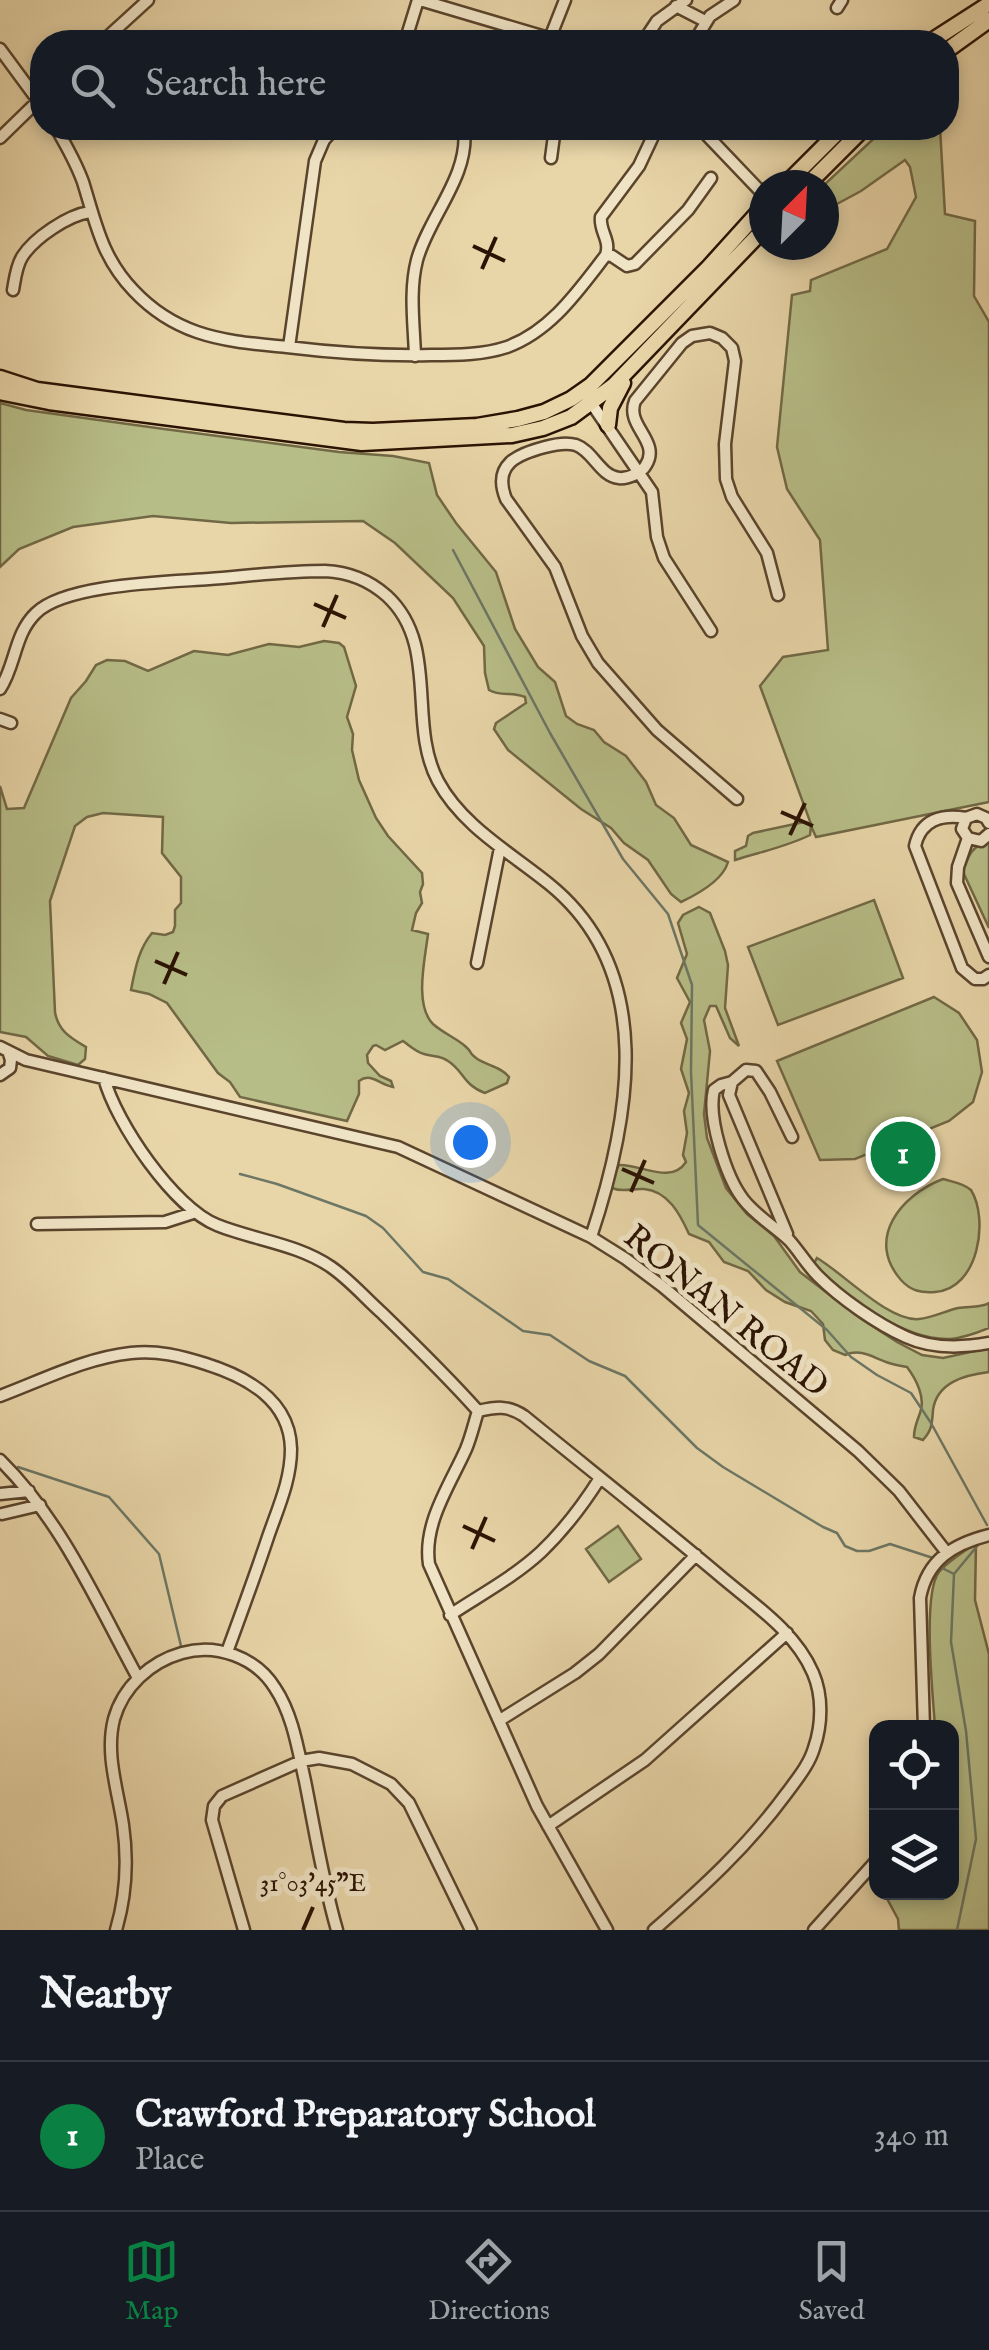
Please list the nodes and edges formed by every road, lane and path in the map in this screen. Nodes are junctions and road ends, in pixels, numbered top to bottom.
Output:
1 (148, 0) edge
2 (419, 0) edge
3 (565, 0) edge
4 (734, 0) edge
5 (681, 3) edge
6 (989, 4) edge
7 (989, 20) edge
8 (705, 21) junction
9 (115, 30) edge
10 (408, 30) edge
11 (522, 30) edge
12 (553, 30) edge
13 (651, 30) edge
14 (700, 30) edge
15 (949, 30) edge
16 (959, 42) edge
17 (0, 48) edge
18 (30, 87) edge
19 (30, 111) edge
20 (0, 138) edge
21 (62, 140) edge
22 (324, 140) edge
23 (465, 140) edge
24 (553, 140) edge
25 (652, 140) edge
26 (711, 140) edge
27 (830, 140) edge
28 (852, 140) edge
29 (551, 158) dead end
30 (800, 170) edge
31 (822, 170) edge
32 (711, 178) dead end
33 (749, 179) edge
34 (90, 212) junction
35 (749, 222) edge
36 (749, 245) edge
37 (606, 255) junction
38 (12, 290) dead end
39 (289, 347) junction
40 (644, 354) junction
41 (415, 356) junction
42 (0, 378) edge
43 (0, 392) edge
44 (588, 398) junction
45 (608, 426) junction
46 (639, 472) junction
47 (778, 595) dead end
48 (711, 631) dead end
49 (0, 689) edge
50 (737, 799) dead end
51 (988, 816) edge
52 (969, 817) junction
53 (982, 838) edge
54 (500, 848) junction
55 (989, 957) edge
56 (477, 962) dead end
57 (989, 974) edge
58 (4, 1049) edge
59 (26, 1060) junction
60 (4, 1073) edge
61 (104, 1078) junction
62 (732, 1082) junction
63 (792, 1137) dead end
64 (194, 1213) junction
65 (37, 1224) dead end
66 (591, 1237) junction
67 (791, 1242) junction
68 (989, 1343) edge
69 (0, 1396) edge
70 (478, 1411) junction
71 (0, 1460) edge
72 (600, 1478) junction
73 (29, 1491) junction
74 (0, 1494) edge
75 (40, 1505) junction
76 (3, 1514) edge
77 (989, 1536) edge
78 (948, 1553) junction
79 (696, 1555) junction
80 (450, 1615) junction
81 (788, 1633) junction
82 (226, 1652) junction
83 (138, 1678) junction
84 (500, 1720) junction
85 (924, 1720) edge
86 (300, 1761) junction
87 (548, 1826) junction
88 (869, 1869) edge
89 (116, 1930) edge
90 (244, 1930) edge
91 (338, 1930) edge
92 (471, 1930) edge
93 (607, 1930) edge
94 (654, 1930) edge
95 (814, 1930) edge

1 - 9 street
2 - 10 street
2 - 11 street
3 - 12 street
4 - 8 street
5 - 8 street
5 - 13 street
6 - 15 main road
7 - 16 main road
8 - 14 street
17 - 18 street
19 - 20 street
21 - 34 street
22 - 39 street
23 - 41 street
24 - 29 street
25 - 37 street
26 - 33 street
27 - 30 main road
28 - 31 main road
32 - 37 street
34 - 38 street
34 - 39 street
35 - 44 main road
36 - 40 main road
37 - 41 street
39 - 41 street
40 - 44 main road
40 - 45 main road
42 - 44 main road
43 - 44 main road
44 - 45 street
45 - 46 street
46 - 47 street
46 - 48 street
46 - 50 street
49 - 54 street
51 - 52 street
52 - 53 street
52 - 57 street
53 - 55 street
54 - 56 street
54 - 66 street
58 - 59 street, RONAN ROAD
58 - 60 street
59 - 60 street, RONAN ROAD
59 - 61 street, RONAN ROAD
61 - 64 street
61 - 66 street, RONAN ROAD
62 - 63 street
62 - 67 street
62 - 67 street
64 - 65 street
64 - 70 street
66 - 78 street, RONAN ROAD
67 - 68 street
69 - 82 street
70 - 72 street
70 - 80 street
71 - 73 street
72 - 79 street
72 - 80 street
73 - 74 street
73 - 75 street
75 - 76 street
75 - 83 street
77 - 78 street
78 - 85 street
79 - 81 street
79 - 84 street
80 - 84 street
81 - 87 street
81 - 94 street
82 - 83 street
82 - 86 street
83 - 89 street
84 - 87 street
86 - 90 street
86 - 91 street
86 - 92 street
87 - 93 street
88 - 95 street

